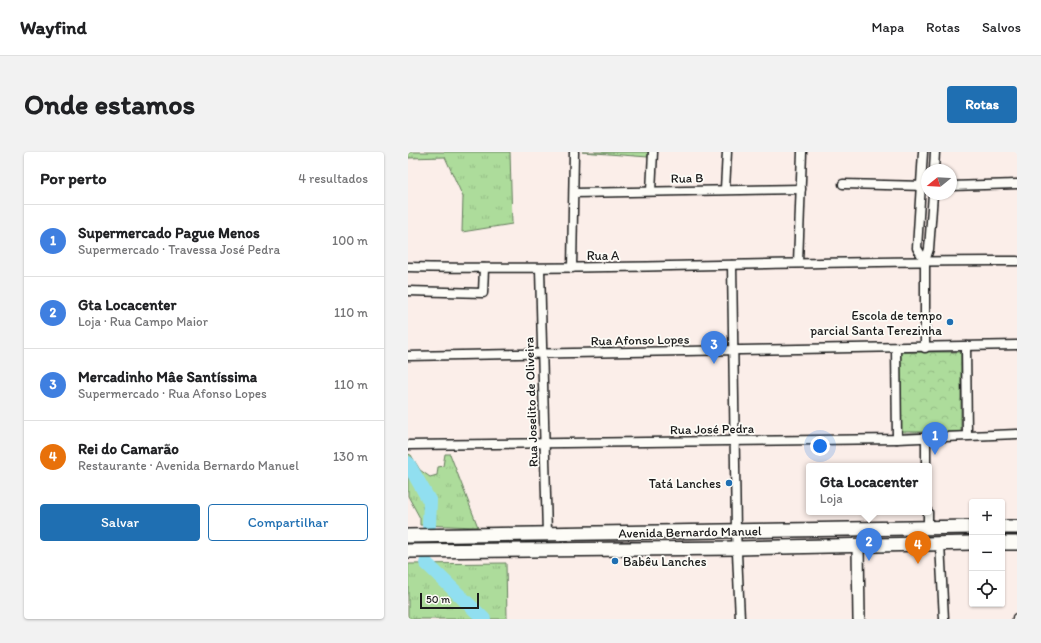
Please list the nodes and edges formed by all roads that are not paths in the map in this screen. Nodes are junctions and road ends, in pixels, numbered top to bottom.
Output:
1 (574, 152) edge
2 (653, 152) edge
3 (727, 152) edge
4 (802, 152) edge
5 (923, 152) edge
6 (935, 152) edge
7 (923, 164) edge
8 (934, 164) edge
9 (843, 184) dead end
10 (1017, 184) edge
11 (921, 186) edge
12 (957, 186) edge
13 (725, 189) junction
14 (801, 189) junction
15 (651, 190) junction
16 (574, 193) junction
17 (923, 200) edge
18 (933, 200) edge
19 (925, 261) junction
20 (1017, 261) edge
21 (798, 263) junction
22 (732, 265) junction
23 (408, 267) edge
24 (484, 268) junction
25 (572, 268) junction
26 (540, 269) junction
27 (408, 291) edge
28 (1017, 345) edge
29 (966, 346) junction
30 (896, 348) junction
31 (925, 348) junction
32 (734, 351) junction
33 (542, 354) junction
34 (408, 356) edge
35 (1017, 434) edge
36 (967, 435) junction
37 (926, 438) junction
38 (897, 439) junction
39 (735, 441) junction
40 (545, 442) junction
41 (408, 445) edge
42 (926, 463) edge
43 (928, 515) edge
44 (969, 527) edge
45 (1005, 527) edge
46 (1017, 527) edge
47 (928, 528) junction
48 (736, 531) junction
49 (667, 532) junction
50 (547, 534) junction
51 (408, 536) edge
52 (1005, 543) edge
53 (1017, 543) edge
54 (940, 544) junction
55 (969, 544) edge
56 (858, 546) junction
57 (667, 548) junction
58 (738, 548) junction
59 (408, 551) edge
60 (740, 619) edge
61 (859, 619) edge
62 (944, 619) edge

1 - 16 street
2 - 15 street
3 - 13 street
4 - 14 street
5 - 7 street
6 - 8 street
9 - 11 street
10 - 12 street
13 - 14 street, Rua B
13 - 15 street, Rua B
14 - 21 street
15 - 16 street, Rua B
16 - 25 street
17 - 19 street
18 - 19 street
19 - 20 street, Rua A
19 - 21 street, Rua A
19 - 31 street
21 - 22 street, Rua A
22 - 25 street, Rua A
22 - 32 street
23 - 24 street, Rua A
24 - 26 street, Rua A
24 - 27 street
25 - 26 street, Rua A
26 - 33 street, Rua Joselito de Oliveira
28 - 29 street, Rua Afonso Lopes
29 - 31 street, Rua Afonso Lopes
29 - 36 street
30 - 31 street, Rua Afonso Lopes
30 - 32 street, Rua Afonso Lopes
30 - 38 street
32 - 33 street, Rua Afonso Lopes
32 - 39 street
33 - 34 street, Rua Afonso Lopes
33 - 40 street, Rua Joselito de Oliveira
35 - 36 street, Rua José Pedra
36 - 37 street, Rua José Pedra
37 - 38 street, Rua José Pedra
37 - 42 street
38 - 39 street, Rua José Pedra
39 - 40 street, Rua José Pedra
39 - 48 street
40 - 41 street, Rua José Pedra
40 - 50 street, Rua Joselito de Oliveira
43 - 47 street
44 - 47 main road, Avenida Bernardo Manuel
45 - 46 main road
47 - 48 main road, Avenida Bernardo Manuel
48 - 49 main road, Avenida Bernardo Manuel
48 - 58 street
49 - 50 main road, Avenida Bernardo Manuel
49 - 57 main road
50 - 51 main road, Avenida Bernardo Manuel
52 - 53 main road
54 - 55 main road, Avenida Bernardo Manuel
54 - 56 main road, Avenida Bernardo Manuel
54 - 62 street
56 - 58 main road, Avenida Bernardo Manuel
56 - 61 street
57 - 58 main road, Avenida Bernardo Manuel
57 - 59 main road, Avenida Bernardo Manuel
58 - 60 street

